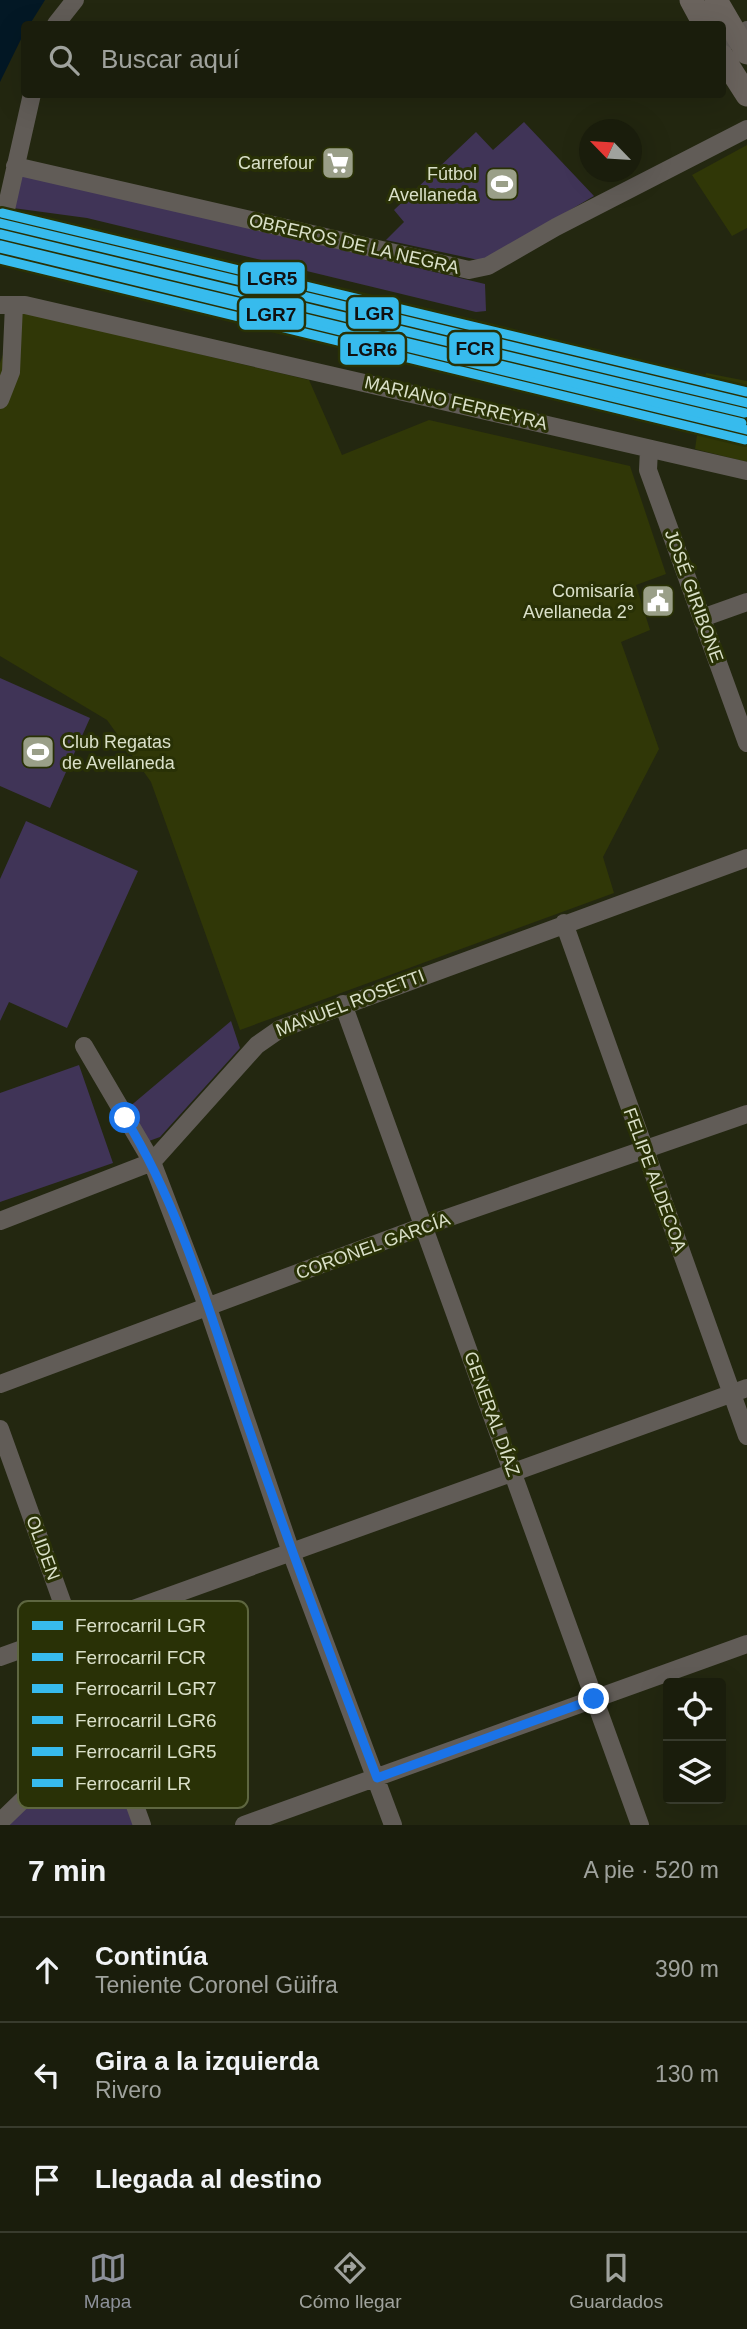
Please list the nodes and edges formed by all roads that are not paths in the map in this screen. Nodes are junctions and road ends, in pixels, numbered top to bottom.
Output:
1 (75, 0) edge
2 (691, 0) edge
3 (716, 0) edge
4 (58, 21) edge
5 (702, 21) edge
6 (738, 41) edge
7 (726, 61) edge
8 (747, 95) edge
9 (31, 98) edge
10 (747, 129) edge
11 (15, 166) junction
12 (0, 236) edge
13 (7, 305) edge
14 (1, 398) edge
15 (649, 449) junction
16 (747, 471) edge
17 (747, 602) edge
18 (702, 618) junction
19 (747, 743) edge
20 (747, 858) edge
21 (564, 923) junction
22 (343, 1004) junction
23 (84, 1046) dead end
24 (747, 1114) edge
25 (645, 1150) junction
26 (152, 1162) junction
27 (0, 1221) edge
28 (424, 1226) junction
29 (208, 1308) junction
30 (0, 1384) edge
31 (739, 1390) edge
32 (0, 1429) edge
33 (747, 1436) edge
34 (512, 1472) junction
35 (291, 1552) junction
36 (62, 1601) edge
37 (156, 1601) edge
38 (747, 1644) edge
39 (18, 1651) edge
40 (0, 1657) edge
41 (594, 1699) junction
42 (377, 1778) junction
43 (18, 1804) edge
44 (136, 1808) edge
45 (0, 1822) edge
46 (142, 1825) edge
47 (244, 1825) edge
48 (393, 1825) edge
49 (639, 1825) edge

1 - 4 street
2 - 5 main road
3 - 6 main road
7 - 8 main road
9 - 11 street
10 - 11 street, OBREROS DE LA NEGRA
11 - 12 street
13 - 14 street
13 - 15 street, MARIANO FERREYRA
15 - 16 street, MARIANO FERREYRA
15 - 18 street, JOSÉ GIRIBONE
17 - 18 street
18 - 19 street, JOSÉ GIRIBONE
20 - 21 street, MANUEL ROSETTI
21 - 22 street, MANUEL ROSETTI
21 - 25 street, FELIPE ALDECOA
22 - 26 street, MANUEL ROSETTI
22 - 28 street, GENERAL DÍAZ
23 - 26 street
24 - 25 street, CORONEL GARCÍA
25 - 28 street, CORONEL GARCÍA
25 - 31 street, FELIPE ALDECOA
26 - 27 street, MANUEL ROSETTI
26 - 29 street
28 - 29 street, CORONEL GARCÍA
28 - 34 street, GENERAL DÍAZ
29 - 30 street, CORONEL GARCÍA
29 - 35 street
31 - 33 street, FELIPE ALDECOA
31 - 34 street
32 - 36 street, OLIDEN
34 - 35 street
34 - 41 street, GENERAL DÍAZ
35 - 37 street
35 - 42 street
38 - 41 street
39 - 40 street
41 - 42 street
41 - 49 street, GENERAL DÍAZ
42 - 47 street
42 - 48 street
43 - 45 street
44 - 46 street, OLIDEN

